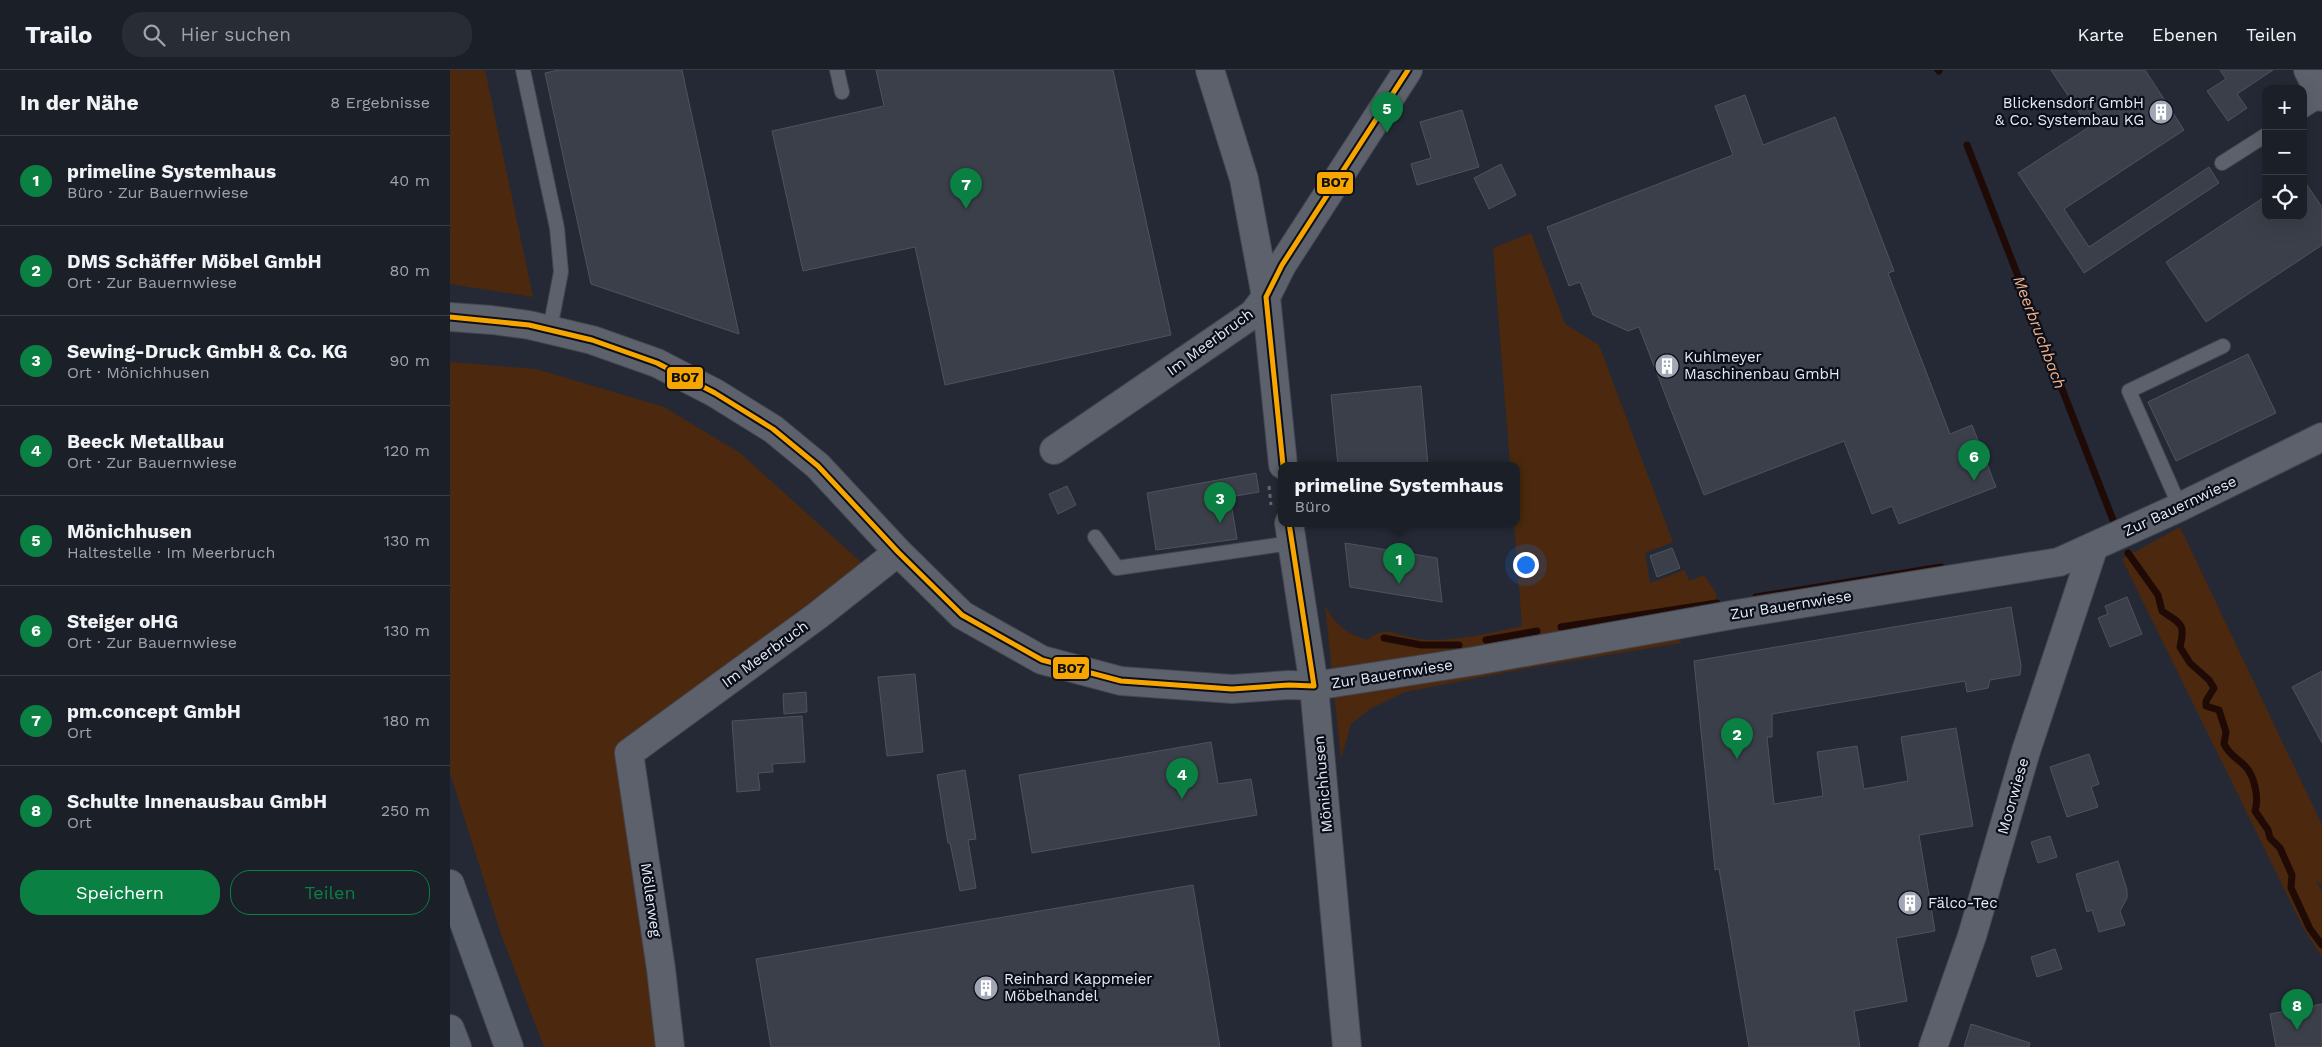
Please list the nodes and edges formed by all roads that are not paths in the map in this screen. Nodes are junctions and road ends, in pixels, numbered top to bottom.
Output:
1 (523, 70) edge
2 (838, 70) edge
3 (1210, 70) edge
4 (1408, 70) edge
5 (2308, 70) edge
6 (842, 92) dead end
7 (2322, 98) edge
8 (2307, 108) edge
9 (2262, 137) edge
10 (2222, 162) dead end
11 (1266, 297) junction
12 (450, 317) edge
13 (550, 329) junction
14 (2223, 346) dead end
15 (2322, 437) edge
16 (1054, 450) dead end
17 (1283, 462) edge
18 (2180, 507) junction
19 (1290, 533) edge
20 (1095, 536) dead end
21 (2094, 546) junction
22 (898, 552) junction
23 (1314, 686) junction
24 (629, 754) joint
25 (450, 884) edge
26 (450, 1029) edge
27 (457, 1047) edge
28 (509, 1047) edge
29 (670, 1047) edge
30 (1347, 1047) edge
31 (1933, 1047) edge

1 - 13 lane
2 - 6 lane
3 - 11 street
4 - 11 street, Im Meerbruch
5 - 7 street
7 - 8 lane
9 - 10 lane
11 - 16 street, Im Meerbruch
11 - 17 street
12 - 13 street, Zur Bauernwiese
13 - 22 street, Zur Bauernwiese
14 - 18 lane
15 - 18 street, Zur Bauernwiese
18 - 21 street, Zur Bauernwiese
19 - 20 lane
19 - 23 street, Mönichhusen
21 - 23 street, Zur Bauernwiese
21 - 31 street, Moorwiese
22 - 23 street, Zur Bauernwiese
22 - 24 street, Im Meerbruch
23 - 30 street, Mönichhusen
24 - 29 street, Möllerweg
25 - 28 highway
26 - 27 highway

